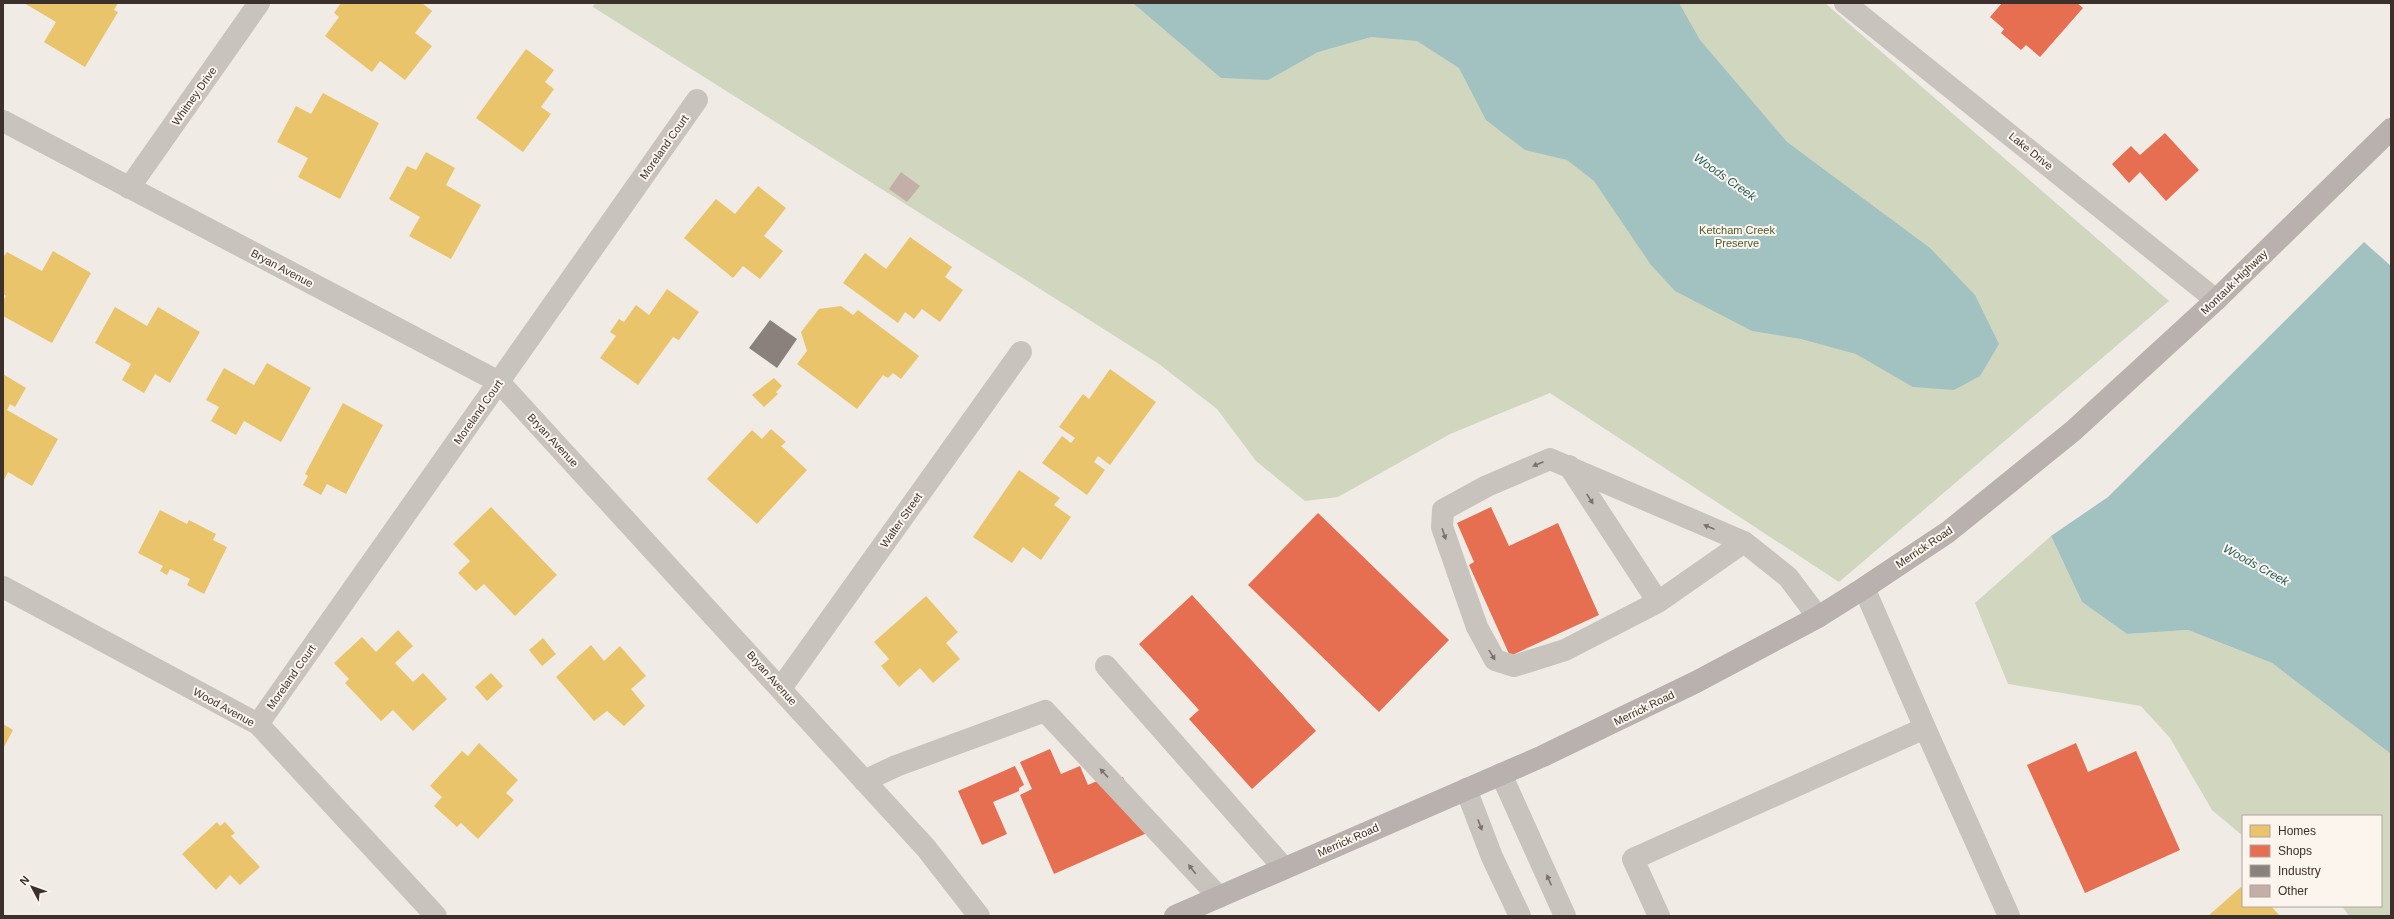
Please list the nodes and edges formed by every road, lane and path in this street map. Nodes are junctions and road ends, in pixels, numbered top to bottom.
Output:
1 (259, 3) edge
2 (1846, 3) edge
3 (697, 100) dead end
4 (3, 121) edge
5 (2391, 129) edge
6 (129, 188) junction
7 (2216, 300) junction
8 (1021, 352) dead end
9 (499, 382) junction
10 (2073, 431) joint
11 (1569, 466) junction
12 (1744, 542) junction
13 (3, 587) edge
14 (1864, 588) junction
15 (1658, 602) junction
16 (1818, 617) junction
17 (1106, 666) dead end
18 (781, 688) junction
19 (258, 724) junction
20 (1925, 728) junction
21 (1501, 774) junction
22 (864, 781) junction
23 (1466, 789) junction
24 (1284, 868) junction
25 (1219, 897) junction
26 (436, 916) edge
27 (979, 916) edge
28 (1175, 916) edge
29 (1520, 916) edge
30 (1565, 916) edge
31 (1659, 916) edge
32 (2009, 916) edge

1 - 6 street, Whitney Drive
2 - 7 street, Lake Drive
3 - 9 street, Moreland Court
4 - 6 street, Bryan Avenue
5 - 7 main road, Montauk Highway
6 - 9 street, Bryan Avenue
7 - 10 main road, Montauk Highway
8 - 18 street, Walter Street
9 - 18 street, Bryan Avenue
9 - 19 street, Moreland Court
10 - 14 main road, Merrick Road
12 -> 11 street
11 -> 15 street
11 -> 15 street
12 - 15 street
12 - 16 street
13 - 19 street, Wood Avenue
14 - 16 main road, Merrick Road
14 - 20 street
16 - 21 main road, Merrick Road
17 - 24 street
18 - 22 street, Bryan Avenue
19 - 26 street, Wood Avenue
20 - 31 street
20 - 32 street
21 - 23 main road, Merrick Road
30 -> 21 street
25 -> 22 street
22 - 27 street, Bryan Avenue
23 - 24 main road, Merrick Road
23 -> 29 street
24 - 25 main road, Merrick Road
25 - 28 main road, Merrick Road

